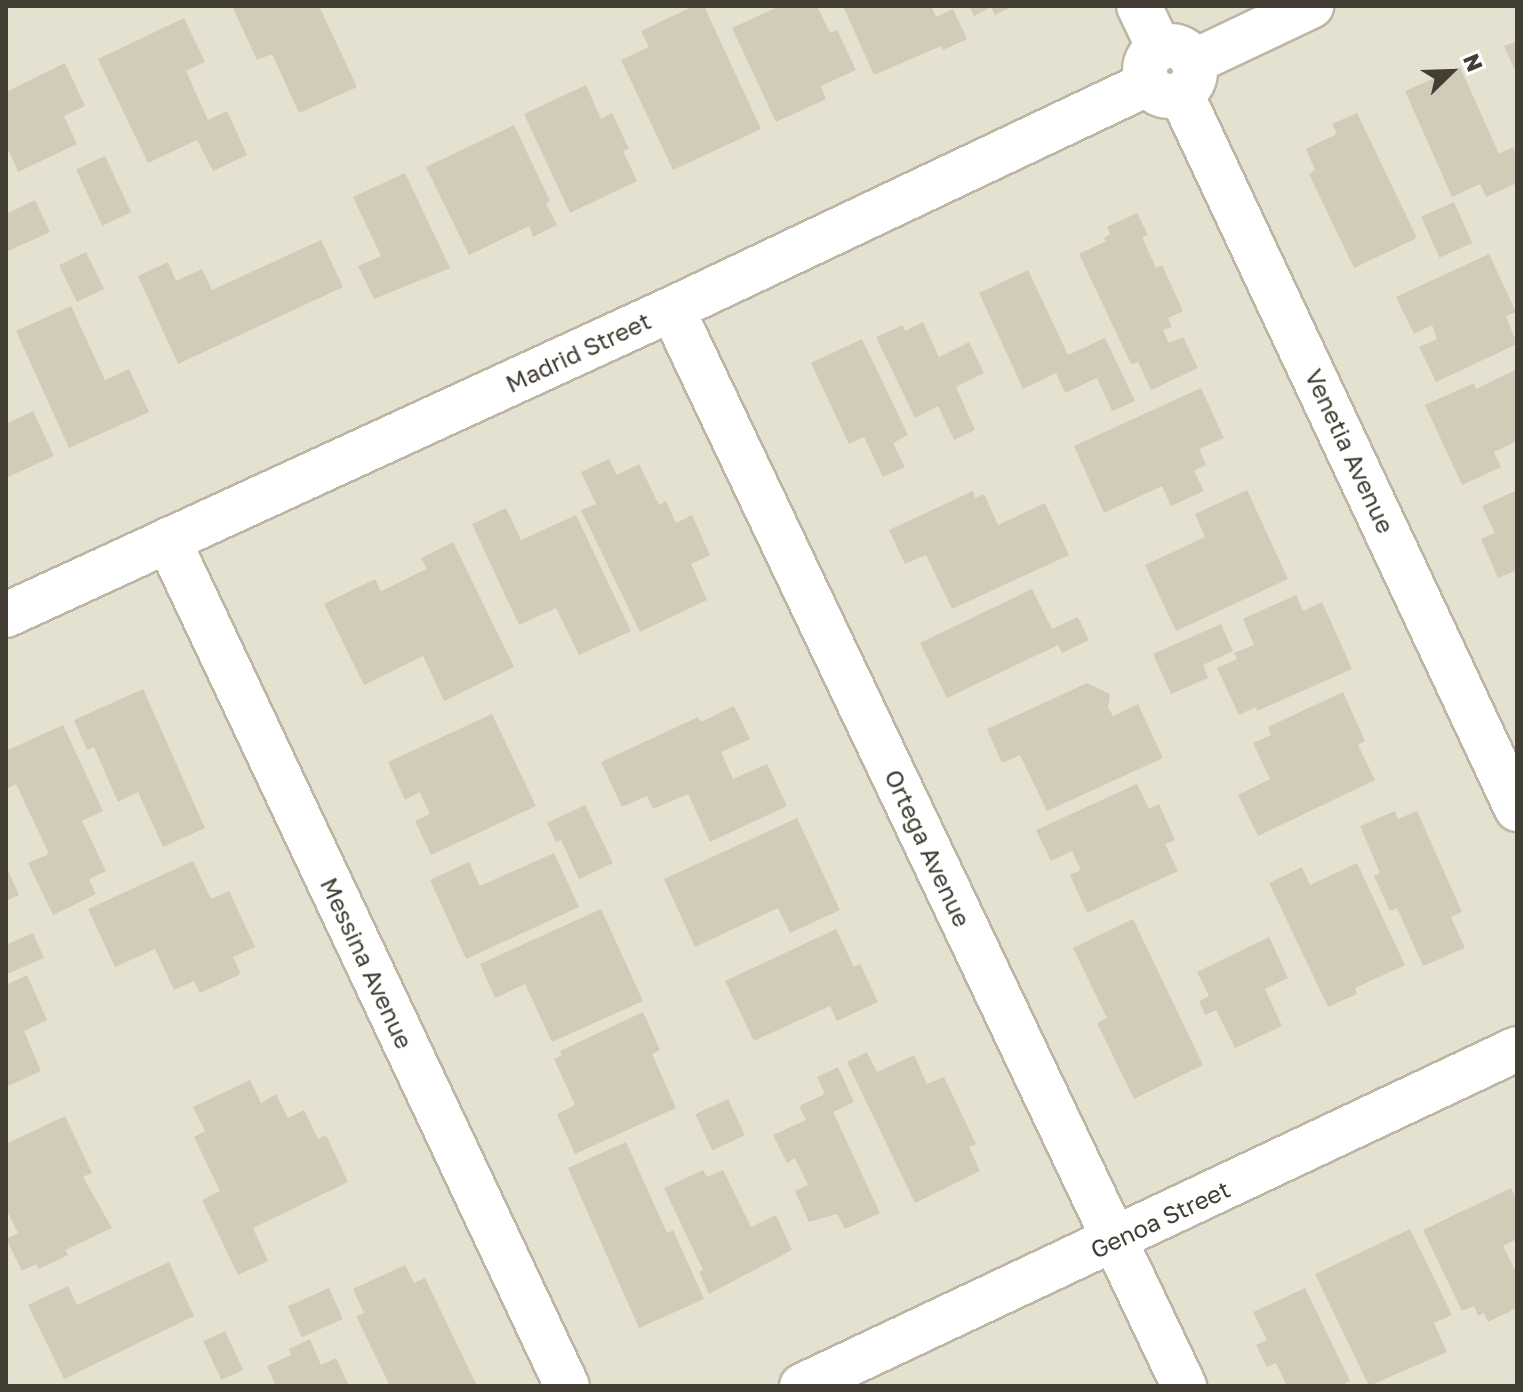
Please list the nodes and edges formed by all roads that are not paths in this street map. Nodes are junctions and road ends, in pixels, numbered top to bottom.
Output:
1 (1139, 6) edge
2 (1311, 6) edge
3 (1170, 72) junction
4 (672, 309) junction
5 (168, 540) junction
6 (6, 615) edge
7 (1517, 809) edge
8 (1517, 1049) edge
9 (1115, 1240) junction
10 (567, 1386) edge
11 (802, 1386) edge
12 (1184, 1386) edge

1 - 3 street, Venetia Avenue
2 - 3 street, Madrid Street
3 - 4 street, Madrid Street
3 - 7 street, Venetia Avenue
4 - 5 street, Madrid Street
4 - 9 street, Ortega Avenue
5 - 6 street, Madrid Street
5 - 10 street, Messina Avenue
8 - 9 street, Genoa Street
9 - 11 street, Genoa Street
9 - 12 street, Ortega Avenue

